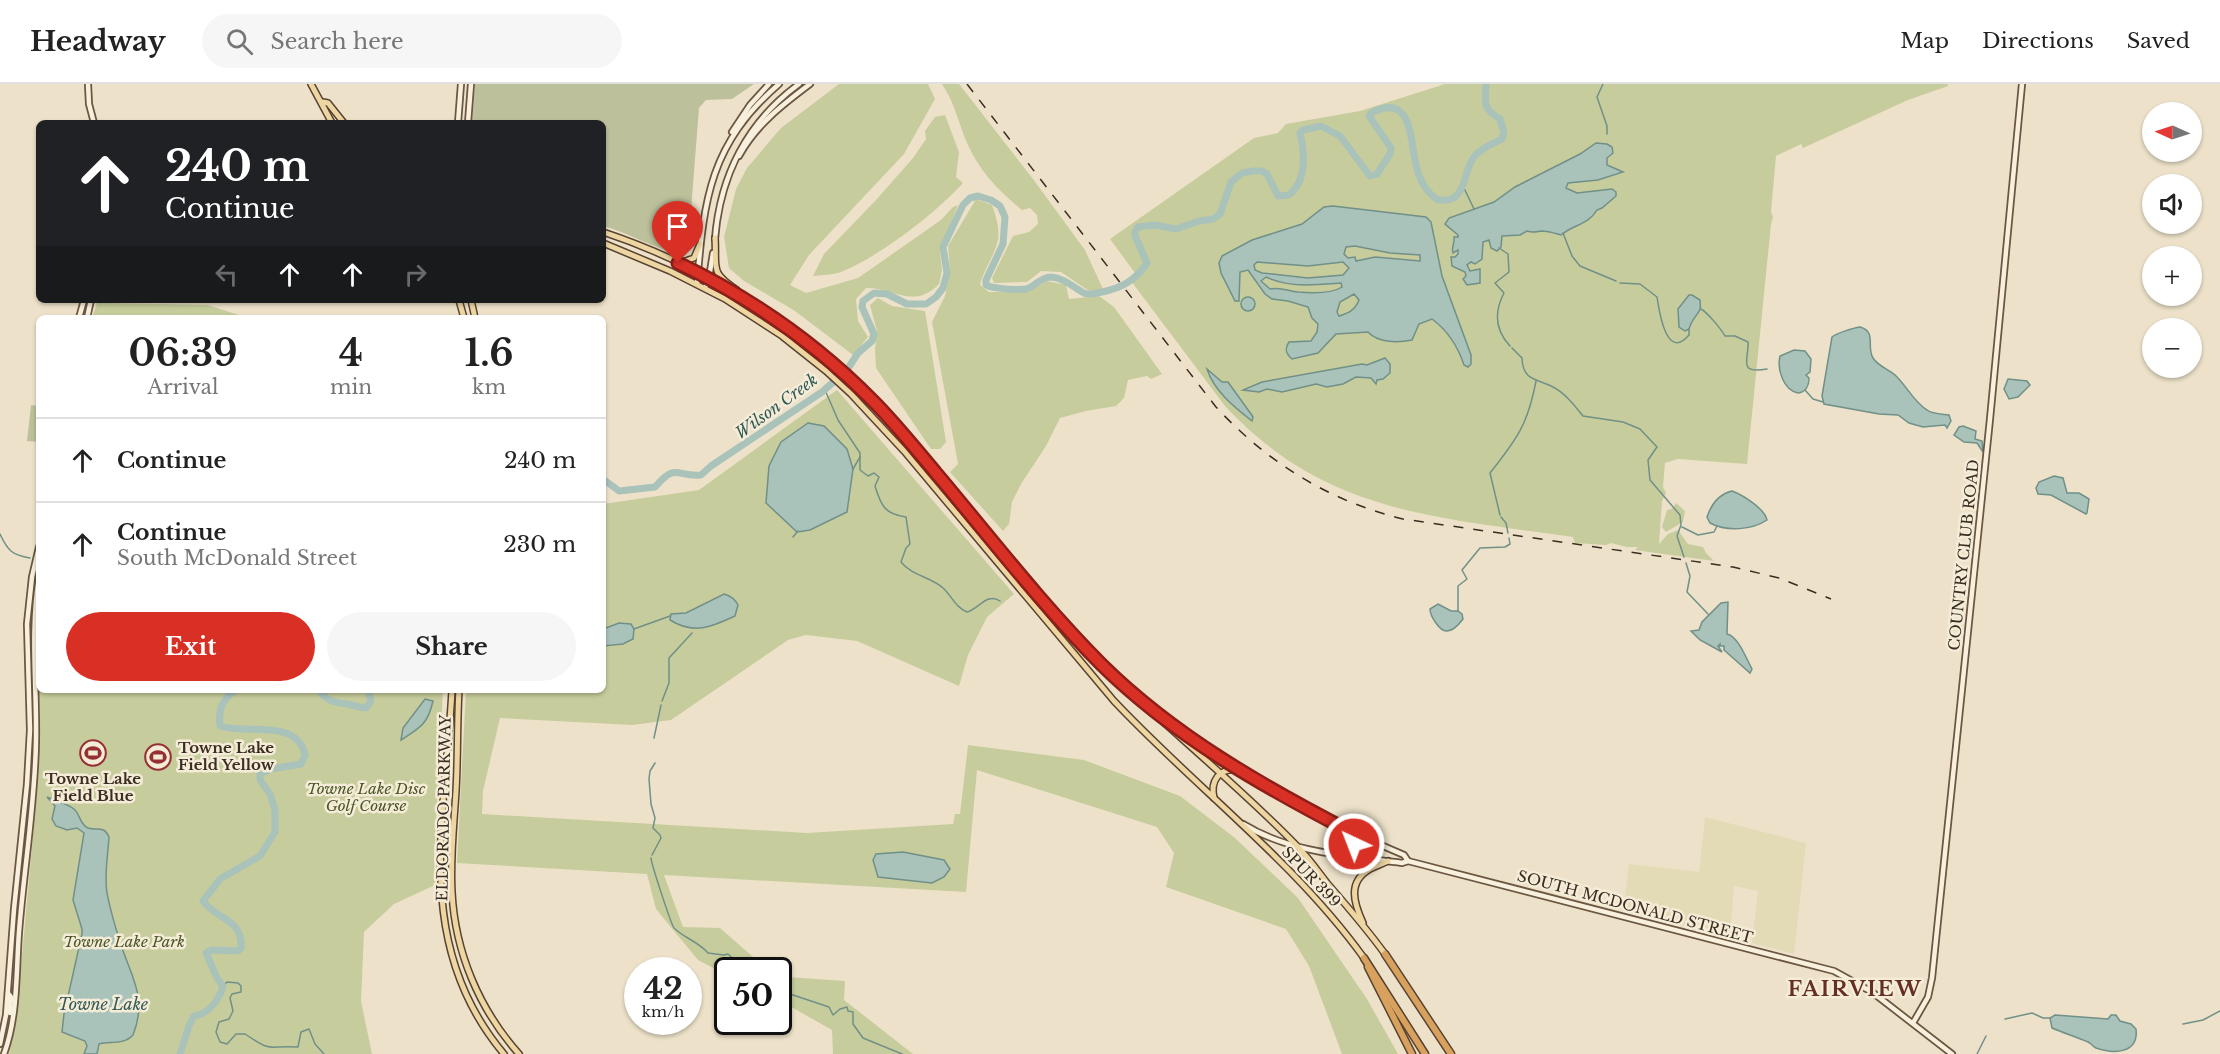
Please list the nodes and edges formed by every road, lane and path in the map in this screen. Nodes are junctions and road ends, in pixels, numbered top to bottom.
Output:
1 (88, 84) edge
2 (311, 84) edge
3 (461, 84) edge
4 (471, 84) edge
5 (769, 84) edge
6 (779, 84) edge
7 (799, 84) edge
8 (810, 84) edge
9 (2022, 84) edge
10 (322, 102) junction
11 (93, 120) edge
12 (330, 120) edge
13 (341, 120) edge
14 (458, 120) edge
15 (468, 120) edge
16 (738, 128) junction
17 (748, 135) junction
18 (726, 147) junction
19 (724, 186) junction
20 (606, 233) edge
21 (715, 238) junction
22 (606, 244) edge
23 (700, 244) junction
24 (678, 263) junction
25 (698, 272) junction
26 (710, 278) junction
27 (697, 284) junction
28 (705, 288) junction
29 (764, 311) junction
30 (36, 559) edge
31 (36, 605) edge
32 (1129, 690) junction
33 (452, 693) edge
34 (459, 693) edge
35 (35, 696) junction
36 (29, 697) junction
37 (1240, 771) junction
38 (1220, 773) junction
39 (1214, 799) junction
40 (1234, 818) junction
41 (1353, 833) junction
42 (1299, 847) junction
43 (1341, 854) junction
44 (1388, 861) junction
45 (1408, 861) junction
46 (1367, 930) junction
47 (1385, 954) joint
48 (1364, 958) junction
49 (8, 993) junction
50 (1913, 1023) junction
51 (11, 1031) junction
52 (0, 1044) edge
53 (4, 1054) edge
54 (504, 1054) edge
55 (519, 1054) edge
56 (1412, 1054) edge
57 (1425, 1054) edge
58 (1448, 1054) edge
59 (1952, 1054) edge

1 - 11 main road
2 - 10 main road
3 - 14 main road
4 - 15 main road
5 - 18 main road
6 - 16 main road
7 - 17 main road
8 - 19 main road
9 - 50 main road, COUNTRY CLUB ROAD
10 - 12 main road
10 - 13 main road
16 - 17 main road
16 - 18 main road
17 - 19 main road
18 - 23 main road
19 - 21 main road
20 - 24 main road
21 - 26 main road
21 - 29 main road
22 - 27 main road
23 - 24 main road
23 - 25 main road
24 - 25 main road
25 - 26 main road
25 - 27 main road
26 - 28 main road
26 - 29 main road
27 - 28 main road
28 - 39 main road
29 - 32 main road
30 - 36 main road
31 - 35 main road
32 - 37 main road
32 - 38 main road, SPUR 399
33 - 54 main road, ELDORADO PARKWAY
34 - 55 main road, ELDORADO PARKWAY
35 - 36 main road
35 - 51 main road
36 - 49 main road
37 - 38 main road
37 - 41 main road, SOUTH MCDONALD STREET
38 - 39 main road
38 - 42 main road, SPUR 399
39 - 40 main road
40 - 42 main road, SOUTH MCDONALD STREET
40 - 48 main road, SPUR 399
41 - 43 main road
41 - 45 main road, SOUTH MCDONALD STREET
42 - 43 main road, SOUTH MCDONALD STREET
42 - 46 main road, SPUR 399
43 - 44 main road, SOUTH MCDONALD STREET
44 - 45 main road, SOUTH MCDONALD STREET
44 - 46 main road
45 - 50 main road, SOUTH MCDONALD STREET
46 - 47 main road, SPUR 399
47 - 58 highway
48 - 56 highway
48 - 57 highway
49 - 51 main road
49 - 52 main road
50 - 59 main road, SOUTH MCDONALD STREET
51 - 53 main road

